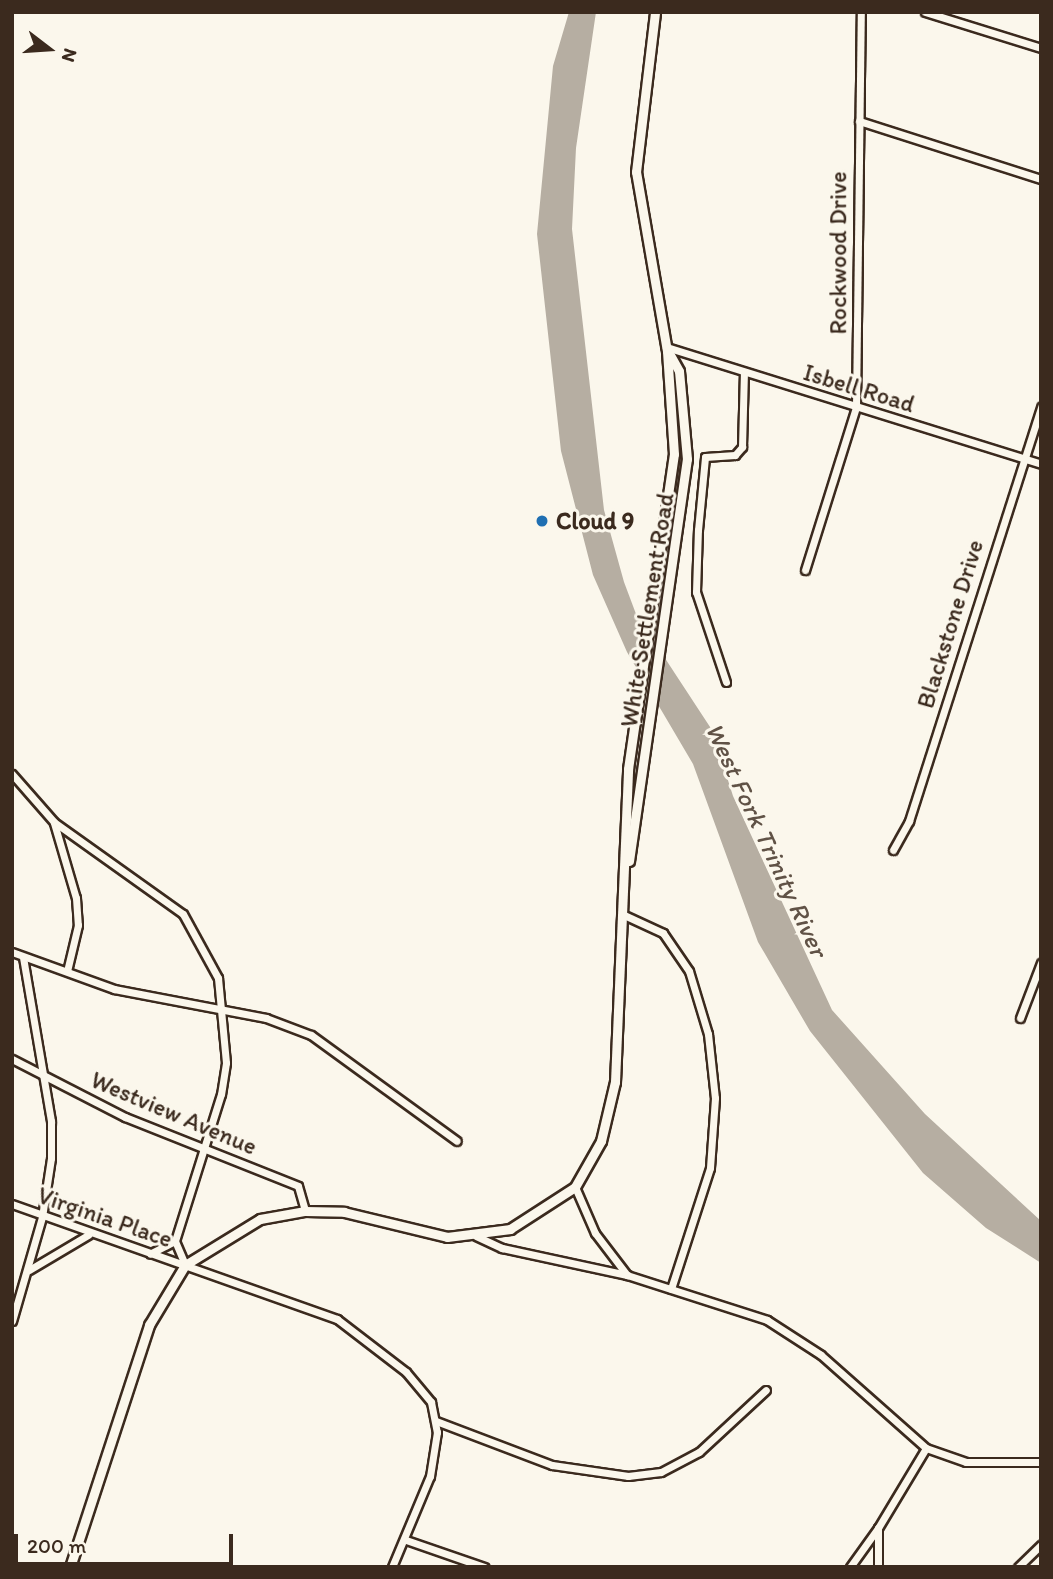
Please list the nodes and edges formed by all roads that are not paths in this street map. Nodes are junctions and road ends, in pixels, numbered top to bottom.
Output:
1 (655, 12) edge
2 (861, 12) edge
3 (925, 12) edge
4 (1041, 48) edge
5 (859, 121) junction
6 (1041, 179) edge
7 (666, 348) junction
8 (744, 372) junction
9 (856, 407) junction
10 (1041, 407) edge
11 (1023, 459) junction
12 (1041, 464) edge
13 (805, 570) dead end
14 (726, 682) dead end
15 (12, 774) edge
16 (54, 822) junction
17 (893, 850) dead end
18 (626, 880) junction
19 (624, 915) junction
20 (12, 952) edge
21 (23, 957) junction
22 (1041, 963) edge
23 (67, 971) junction
24 (223, 1011) junction
25 (1020, 1018) dead end
26 (12, 1059) edge
27 (44, 1075) junction
28 (457, 1141) dead end
29 (205, 1150) junction
30 (575, 1187) junction
31 (12, 1204) edge
32 (305, 1211) junction
33 (42, 1217) junction
34 (88, 1235) junction
35 (476, 1236) junction
36 (174, 1241) junction
37 (150, 1254) junction
38 (185, 1265) junction
39 (28, 1271) junction
40 (627, 1275) junction
41 (671, 1289) junction
42 (12, 1321) edge
43 (766, 1390) dead end
44 (436, 1421) junction
45 (926, 1448) junction
46 (1041, 1462) edge
47 (878, 1528) junction
48 (406, 1540) junction
49 (1041, 1545) edge
50 (70, 1567) edge
51 (392, 1567) edge
52 (484, 1567) edge
53 (850, 1567) edge
54 (878, 1567) edge
55 (1018, 1567) edge

1 - 7 main road, White Settlement Road
2 - 5 street, Rockwood Drive
3 - 4 street
5 - 6 street
5 - 9 street, Rockwood Drive
7 - 8 street, Isbell Road
7 - 18 main road, White Settlement Road
7 - 18 main road, White Settlement Road
8 - 9 street, Isbell Road
8 - 14 street
9 - 11 street, Isbell Road
9 - 13 street, Rockwood Drive
10 - 11 street, Blackstone Drive
11 - 12 street, Isbell Road
11 - 17 street, Blackstone Drive
15 - 16 street
16 - 23 street
16 - 24 street
18 - 19 main road, White Settlement Road
19 - 30 main road, White Settlement Road
19 - 41 street
20 - 21 street
21 - 23 street
21 - 27 street
22 - 25 street
23 - 24 street
24 - 28 street
24 - 29 street
26 - 27 street, Westview Avenue
27 - 29 street, Westview Avenue
27 - 33 street
29 - 32 street, Westview Avenue
29 - 36 street
30 - 35 main road
30 - 40 street
31 - 33 street, Virginia Place
32 - 35 main road
32 - 38 main road
33 - 34 street, Virginia Place
33 - 39 street
34 - 37 street, Virginia Place
34 - 39 street
35 - 40 street
36 - 37 street
36 - 38 street
37 - 38 street, Virginia Place
38 - 44 street, Virginia Place
38 - 50 main road
39 - 42 street
40 - 41 street
41 - 45 street
43 - 44 street
44 - 48 street
45 - 46 street
45 - 47 street
47 - 53 street
47 - 54 street
48 - 51 street
48 - 52 street
49 - 55 street

